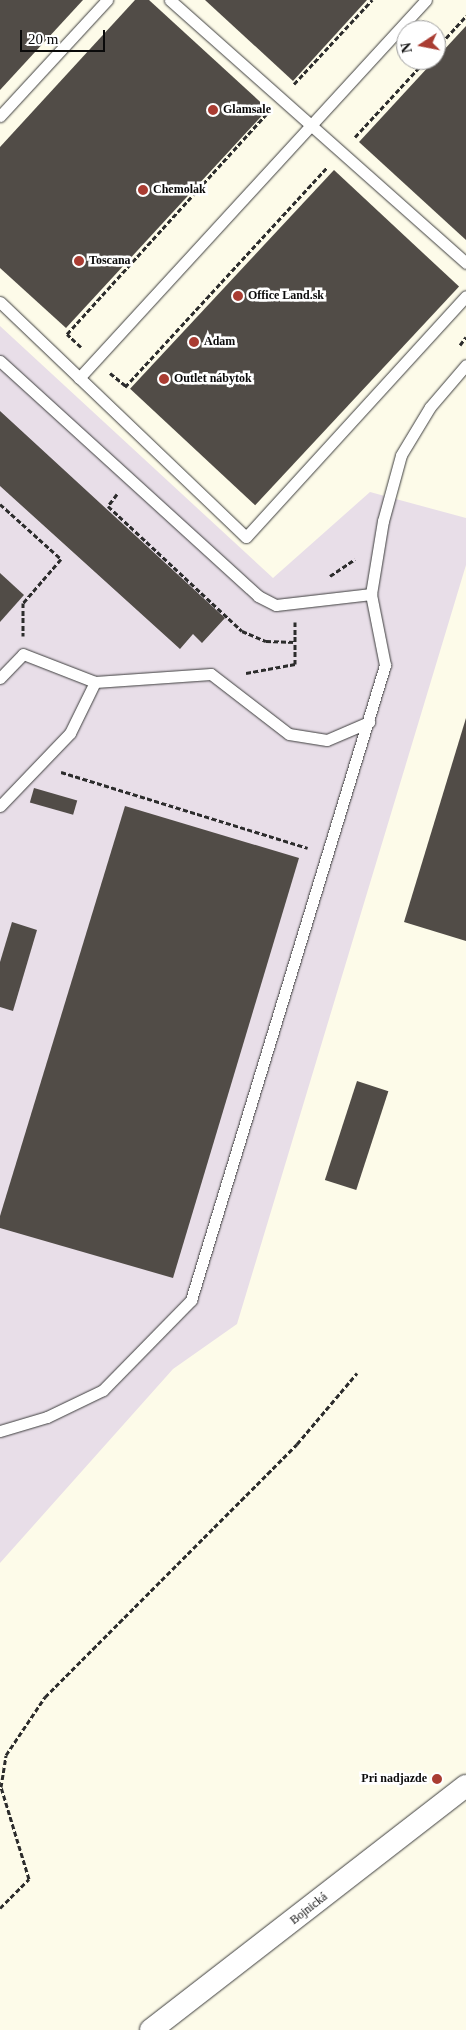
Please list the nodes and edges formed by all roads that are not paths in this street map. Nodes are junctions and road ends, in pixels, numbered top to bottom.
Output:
1 (106, 0) edge
2 (170, 0) edge
3 (426, 0) edge
4 (0, 116) edge
5 (311, 125) junction
6 (466, 263) edge
7 (466, 296) edge
8 (0, 302) edge
9 (0, 361) edge
10 (466, 365) edge
11 (79, 378) junction
12 (371, 594) junction
13 (0, 678) edge
14 (95, 682) junction
15 (369, 722) junction
16 (0, 806) edge
17 (0, 1431) edge
18 (466, 1786) edge
19 (151, 2030) edge

1 - 4 lane
2 - 5 lane
3 - 5 lane
5 - 6 lane
5 - 11 lane
7 - 11 lane
8 - 11 lane
9 - 12 lane
10 - 12 lane
12 - 15 lane
13 - 14 lane
14 - 15 lane
14 - 16 lane
15 - 17 lane
18 - 19 street, Bojnická

